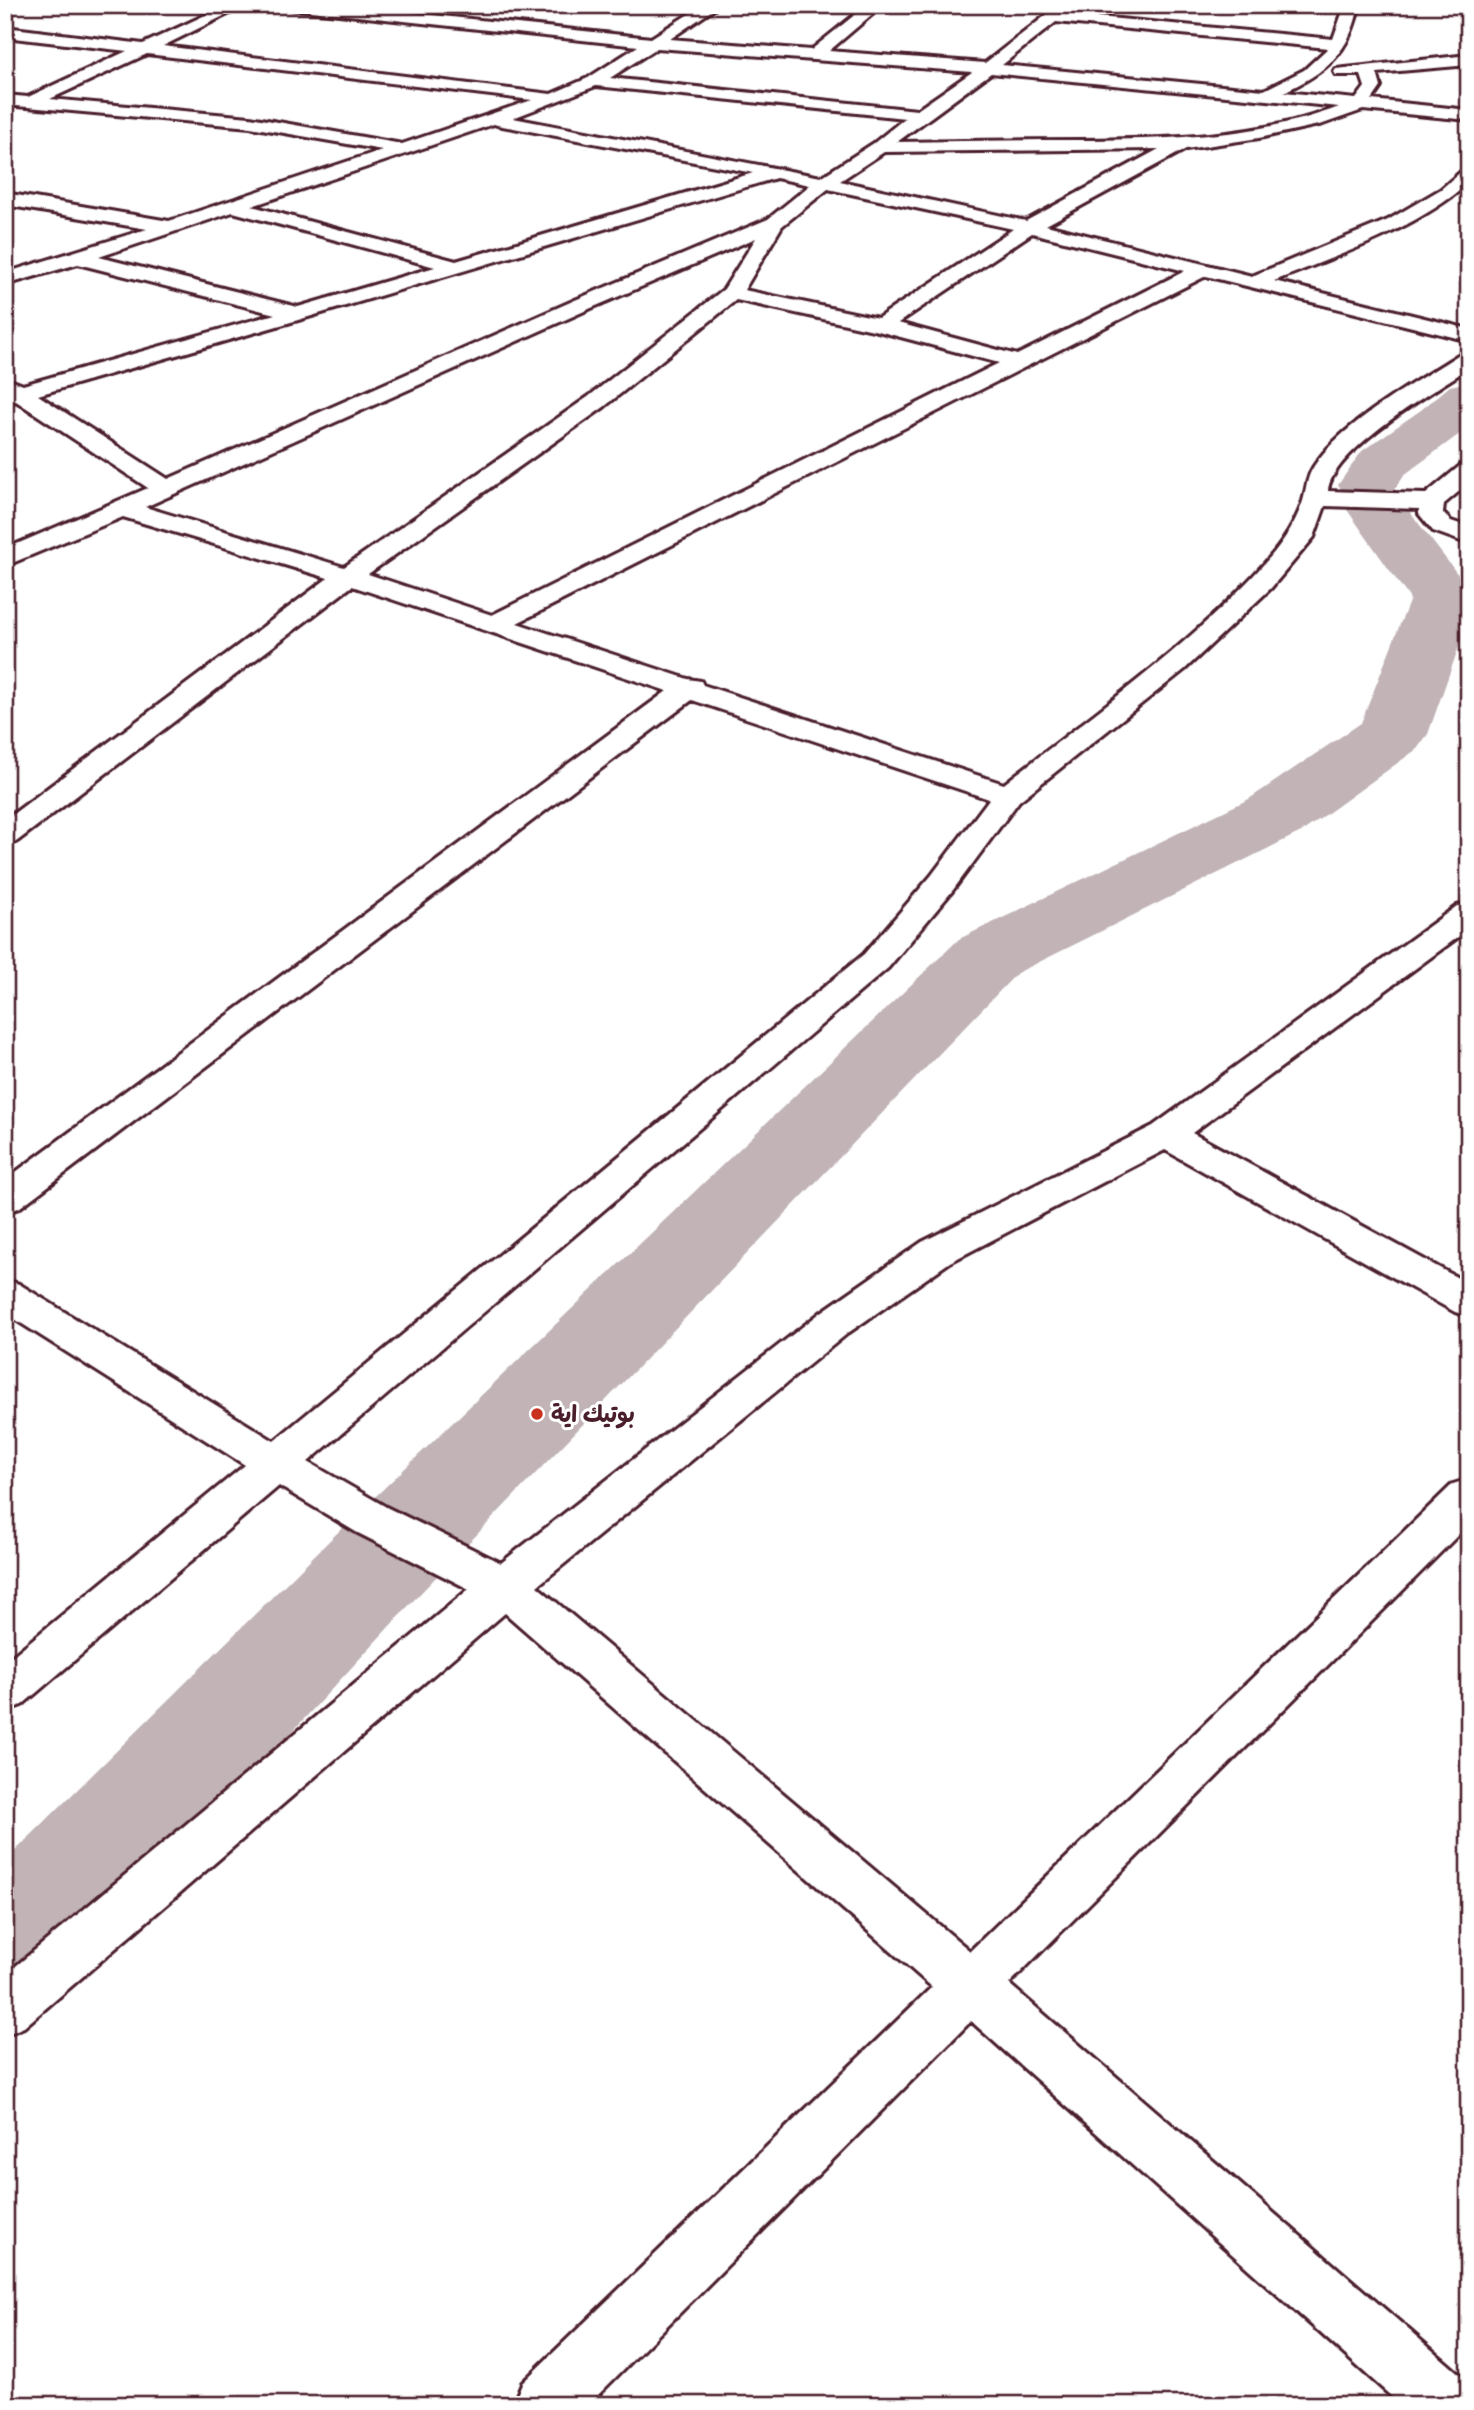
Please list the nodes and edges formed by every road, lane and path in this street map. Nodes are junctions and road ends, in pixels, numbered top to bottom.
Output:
1 (239, 5) edge
2 (292, 5) edge
3 (713, 5) edge
4 (876, 5) edge
5 (1352, 5) edge
6 (523, 10) dead end
7 (1062, 11) edge
8 (495, 27) junction
9 (5, 32) edge
10 (655, 43) junction
11 (1339, 44) junction
12 (145, 49) junction
13 (816, 54) junction
14 (1469, 60) edge
15 (988, 68) junction
16 (1367, 69) junction
17 (1304, 77) junction
18 (594, 81) junction
19 (1270, 93) junction
20 (555, 98) junction
21 (5, 100) edge
22 (31, 102) junction
23 (1360, 105) junction
24 (1469, 114) edge
25 (920, 115) junction
26 (495, 120) junction
27 (1204, 139) junction
28 (1183, 144) junction
29 (880, 147) junction
30 (403, 149) junction
31 (775, 172) junction
32 (1469, 174) edge
33 (825, 182) junction
34 (5, 199) edge
35 (232, 206) junction
36 (775, 223) junction
37 (169, 226) junction
38 (1029, 227) junction
39 (78, 258) junction
40 (457, 267) junction
41 (1200, 271) junction
42 (5, 279) edge
43 (1251, 283) junction
44 (732, 293) junction
45 (298, 314) junction
46 (881, 325) junction
47 (1469, 335) edge
48 (1469, 358) edge
49 (1018, 362) junction
50 (10, 391) edge
51 (1469, 470) edge
52 (168, 490) junction
53 (1316, 498) junction
54 (1432, 502) junction
55 (124, 509) junction
56 (1469, 536) edge
57 (5, 558) edge
58 (348, 576) junction
59 (494, 624) junction
60 (691, 687) junction
61 (1008, 795) junction
62 (5, 835) edge
63 (1469, 914) edge
64 (1166, 1134) junction
65 (5, 1199) edge
66 (5, 1294) edge
67 (1469, 1302) edge
68 (277, 1465) junction
69 (1469, 1496) edge
70 (505, 1586) junction
71 (5, 1691) edge
72 (971, 1986) junction
73 (5, 2009) edge
74 (544, 2405) edge
75 (1448, 2405) edge

1 - 12 street
2 - 8 street
3 - 10 street
4 - 13 street
5 - 11 street
6 - 8 street
7 - 11 street
7 - 15 street
8 - 10 street
9 - 12 street
10 - 13 street
10 - 18 street
11 - 17 street
12 - 20 street
12 - 22 street
13 - 15 street
14 - 16 street
15 - 19 street
15 - 25 street
16 - 17 street
16 - 23 street
17 - 19 street
18 - 20 street
18 - 25 street
19 - 23 street
19 - 27 street
20 - 26 street
21 - 22 street
22 - 30 street
23 - 24 street
23 - 27 street
25 - 29 street
26 - 30 street
26 - 31 street
27 - 28 street
28 - 29 street
28 - 38 street
29 - 33 street
30 - 35 street
31 - 33 street
31 - 40 street
32 - 43 street
33 - 36 street
33 - 38 street
34 - 37 street
35 - 37 street
35 - 40 street
36 - 44 street
36 - 52 street
37 - 39 street
38 - 41 street
38 - 46 street
39 - 42 street
39 - 45 street
40 - 45 street
41 - 43 street
41 - 49 street
43 - 47 street
44 - 46 street
44 - 58 street
45 - 50 street
46 - 49 street
48 - 53 street
49 - 59 street
50 - 52 street
51 - 54 street
52 - 55 street
53 - 54 street
53 - 61 street
54 - 56 street
55 - 57 street
55 - 58 street
58 - 59 street
58 - 62 street
59 - 60 street
60 - 61 street
60 - 65 street
61 - 68 street
63 - 64 street
64 - 67 street
64 - 70 street
66 - 68 street
68 - 70 street
68 - 71 street
69 - 72 street
70 - 72 street
70 - 73 street
72 - 74 street
72 - 75 street

